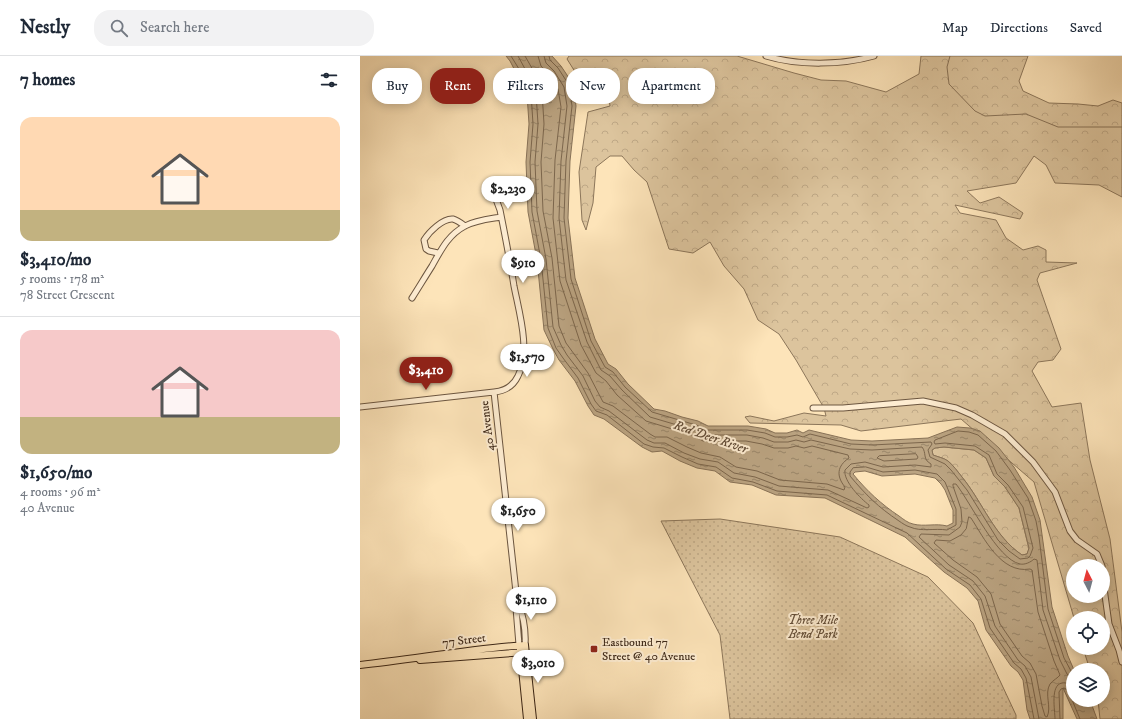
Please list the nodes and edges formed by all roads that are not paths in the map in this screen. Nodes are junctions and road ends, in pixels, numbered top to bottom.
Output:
1 (766, 56) edge
2 (874, 56) edge
3 (494, 194) dead end
4 (501, 217) junction
5 (465, 226) junction
6 (438, 253) junction
7 (412, 298) dead end
8 (494, 392) junction
9 (360, 407) edge
10 (813, 408) dead end
11 (1099, 559) edge
12 (1106, 603) edge
13 (522, 645) junction
14 (523, 652) junction
15 (406, 660) junction
16 (1122, 662) edge
17 (360, 665) edge
18 (527, 719) edge
19 (533, 719) edge

1 - 2 street
3 - 4 street, 40 Avenue
4 - 5 street
4 - 8 street, 40 Avenue
5 - 6 street
5 - 6 street
6 - 7 street
8 - 9 street
8 - 13 street, 40 Avenue
10 - 11 street
12 - 16 street
13 - 14 main road, 40 Avenue
13 - 15 main road, 77 Street
14 - 15 main road, 77 Street
14 - 18 main road
14 - 19 main road
15 - 17 main road, 77 Street

